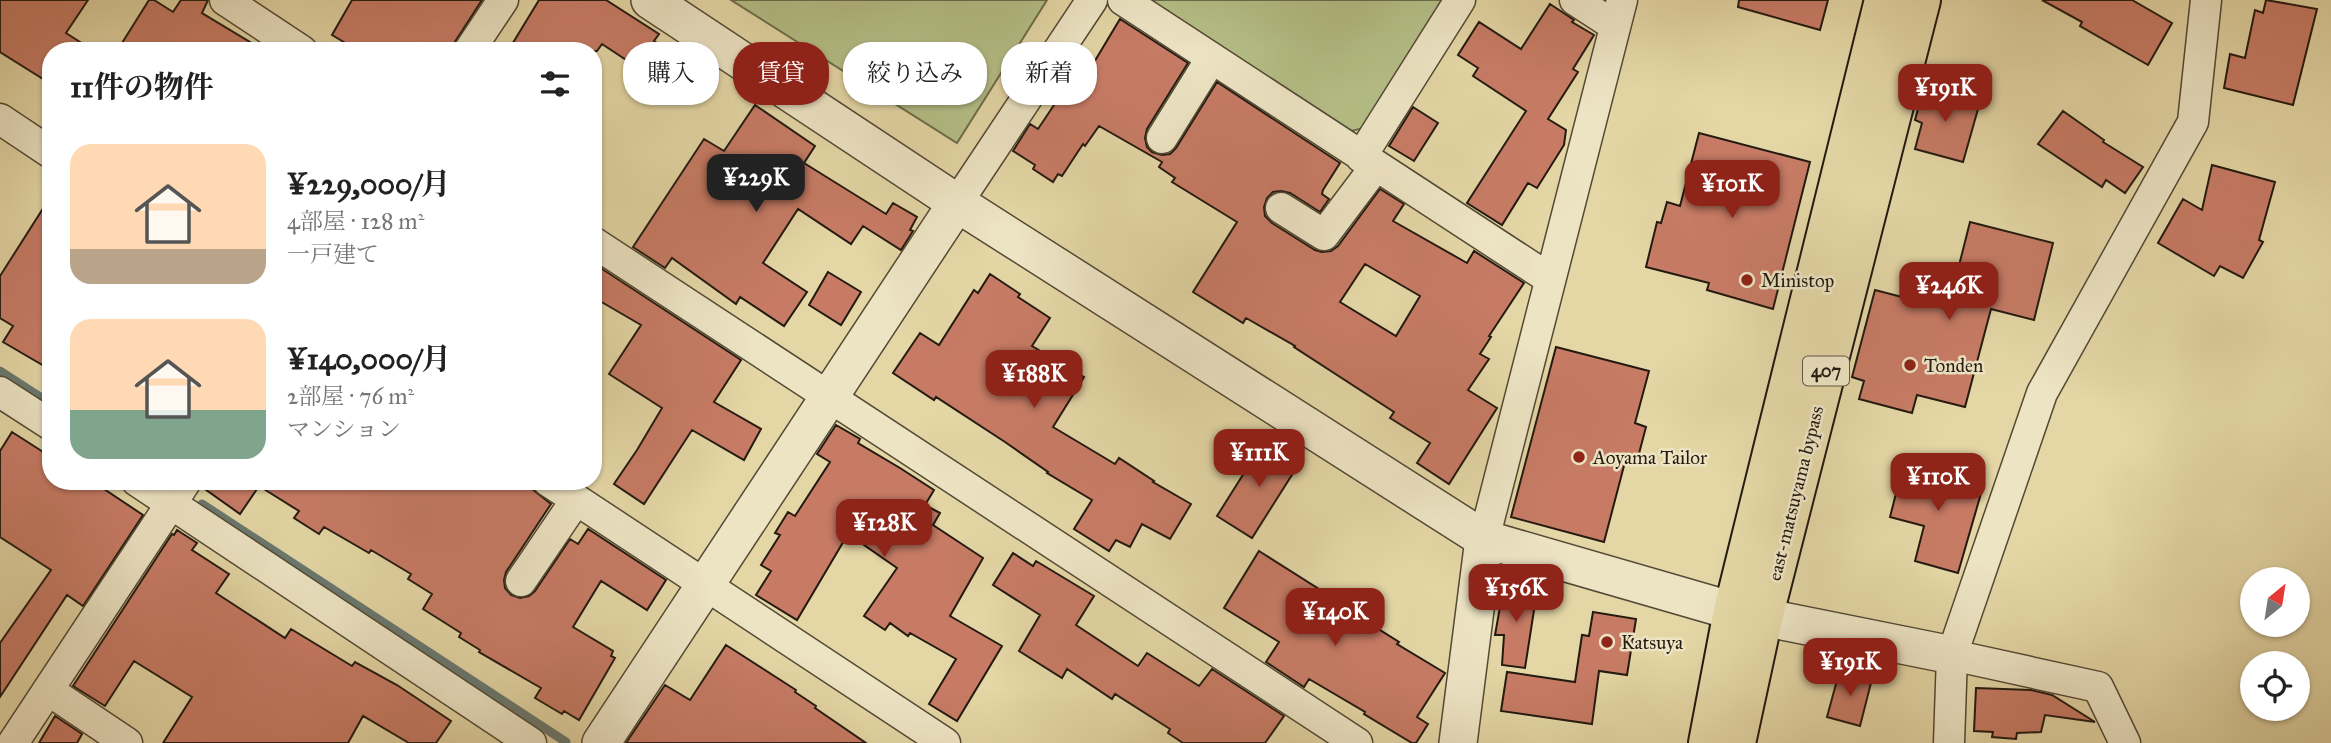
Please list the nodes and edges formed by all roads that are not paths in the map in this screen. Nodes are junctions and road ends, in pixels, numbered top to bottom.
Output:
1 (225, 0) edge
2 (503, 0) edge
3 (650, 0) edge
4 (1092, 0) edge
5 (1123, 0) edge
6 (1460, 0) edge
7 (1575, 0) edge
8 (1884, 0) edge
9 (1921, 0) edge
10 (2206, 0) edge
11 (1619, 13) edge
12 (288, 42) edge
13 (475, 42) edge
14 (1212, 59) junction
15 (0, 119) edge
16 (1162, 138) dead end
17 (42, 147) edge
18 (1368, 161) junction
19 (957, 202) junction
20 (1281, 208) dead end
21 (602, 248) edge
22 (1550, 279) junction
23 (0, 392) edge
24 (829, 397) junction
25 (42, 419) edge
26 (562, 490) edge
27 (178, 492) edge
28 (576, 499) junction
29 (1484, 539) junction
30 (521, 582) dead end
31 (705, 584) junction
32 (1748, 614) junction
33 (1952, 655) junction
34 (48, 690) junction
35 (13, 743) edge
36 (127, 743) edge
37 (531, 743) edge
38 (601, 743) edge
39 (945, 743) edge
40 (1357, 743) edge
41 (1458, 743) edge
42 (1708, 743) edge
43 (1737, 743) edge
44 (1949, 743) edge
45 (2125, 743) edge

1 - 12 street
2 - 13 street
3 - 19 street
4 - 19 street
5 - 14 street
6 - 18 street
7 - 11 street
8 - 32 highway, east-matsuyama bypass / 407
9 - 32 highway, east-matsuyama bypass / 407
10 - 33 street
11 - 22 street
14 - 16 street
14 - 18 street
15 - 17 street
18 - 20 street
18 - 22 street
19 - 24 street
19 - 29 street
21 - 24 street
22 - 29 street
23 - 25 street
24 - 31 street
24 - 40 street
26 - 28 street
27 - 34 street
27 - 37 street
28 - 30 street
28 - 31 street
29 - 32 street
29 - 41 street
31 - 38 street
31 - 39 street
32 - 33 street
32 - 42 highway, east-matsuyama bypass / 407
32 - 43 highway, east-matsuyama bypass / 407
33 - 44 street
33 - 45 street
34 - 35 street
34 - 36 street

